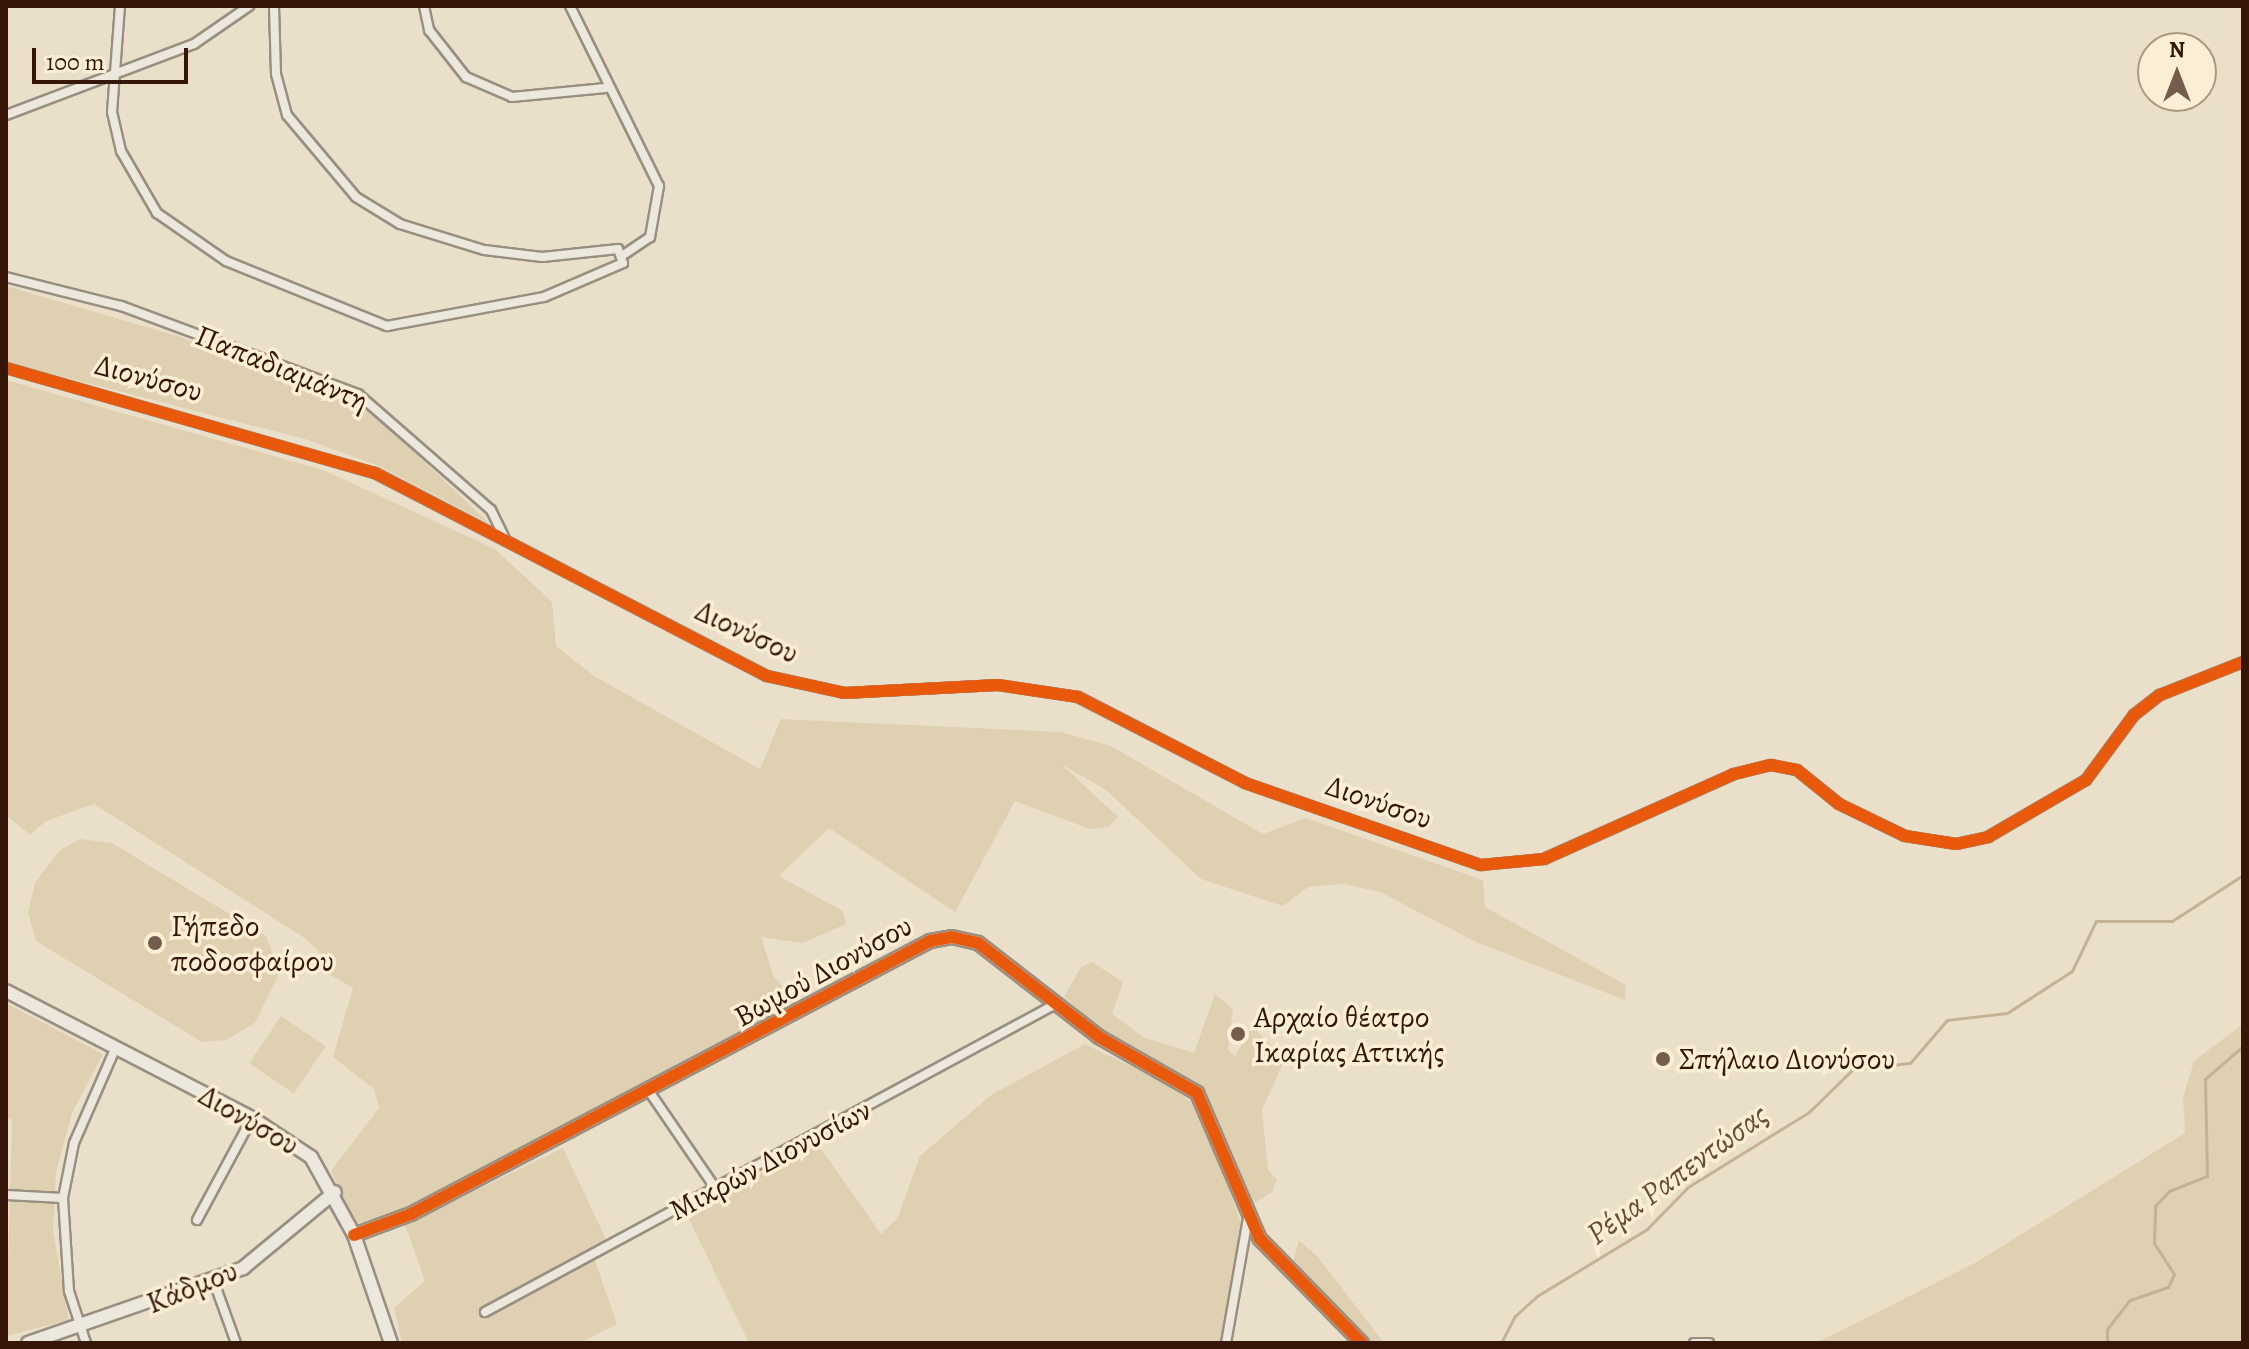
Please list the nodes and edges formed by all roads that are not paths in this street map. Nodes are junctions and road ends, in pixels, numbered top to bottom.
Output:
1 (120, 6) edge
2 (249, 6) edge
3 (274, 6) edge
4 (424, 6) edge
5 (570, 6) edge
6 (116, 74) junction
7 (606, 88) junction
8 (6, 115) edge
9 (625, 254) junction
10 (6, 277) edge
11 (6, 368) edge
12 (506, 541) junction
13 (2243, 662) edge
14 (6, 991) edge
15 (1054, 1005) junction
16 (116, 1047) junction
17 (651, 1094) junction
18 (252, 1118) junction
19 (716, 1189) junction
20 (335, 1192) junction
21 (6, 1195) edge
22 (63, 1198) junction
23 (1248, 1218) junction
24 (197, 1220) dead end
25 (354, 1235) junction
26 (214, 1282) junction
27 (485, 1312) dead end
28 (80, 1329) junction
29 (28, 1343) edge
30 (86, 1343) edge
31 (236, 1343) edge
32 (391, 1343) edge
33 (1226, 1343) edge
34 (1362, 1343) edge
35 (1694, 1343) edge
36 (1709, 1343) edge

1 - 6 street
2 - 6 street
3 - 9 street
4 - 7 street
5 - 7 street
6 - 8 street
6 - 9 street
7 - 9 street
10 - 12 street, Παπαδιαμάντη
11 - 12 street, Διονύσου
12 - 13 street, Διονύσου
14 - 16 street, Διονύσου
15 - 17 street, Βωμού Διονύσου
15 - 19 street, Μικρών Διονυσίων
15 - 23 street, Βωμού Διονύσου
16 - 18 street, Διονύσου
16 - 22 street
17 - 19 street
17 - 25 street, Βωμού Διονύσου
18 - 20 street, Διονύσου
18 - 24 street
19 - 27 street, Μικρών Διονυσίων
20 - 25 street, Διονύσου
20 - 26 street, Κάδμου
21 - 22 street
22 - 28 street
23 - 33 street
23 - 34 street, Βωμού Διονύσου
25 - 32 street, Διονύσου
26 - 28 street, Κάδμου
26 - 31 street
28 - 29 street, Κάδμου
28 - 30 street
35 - 36 street

